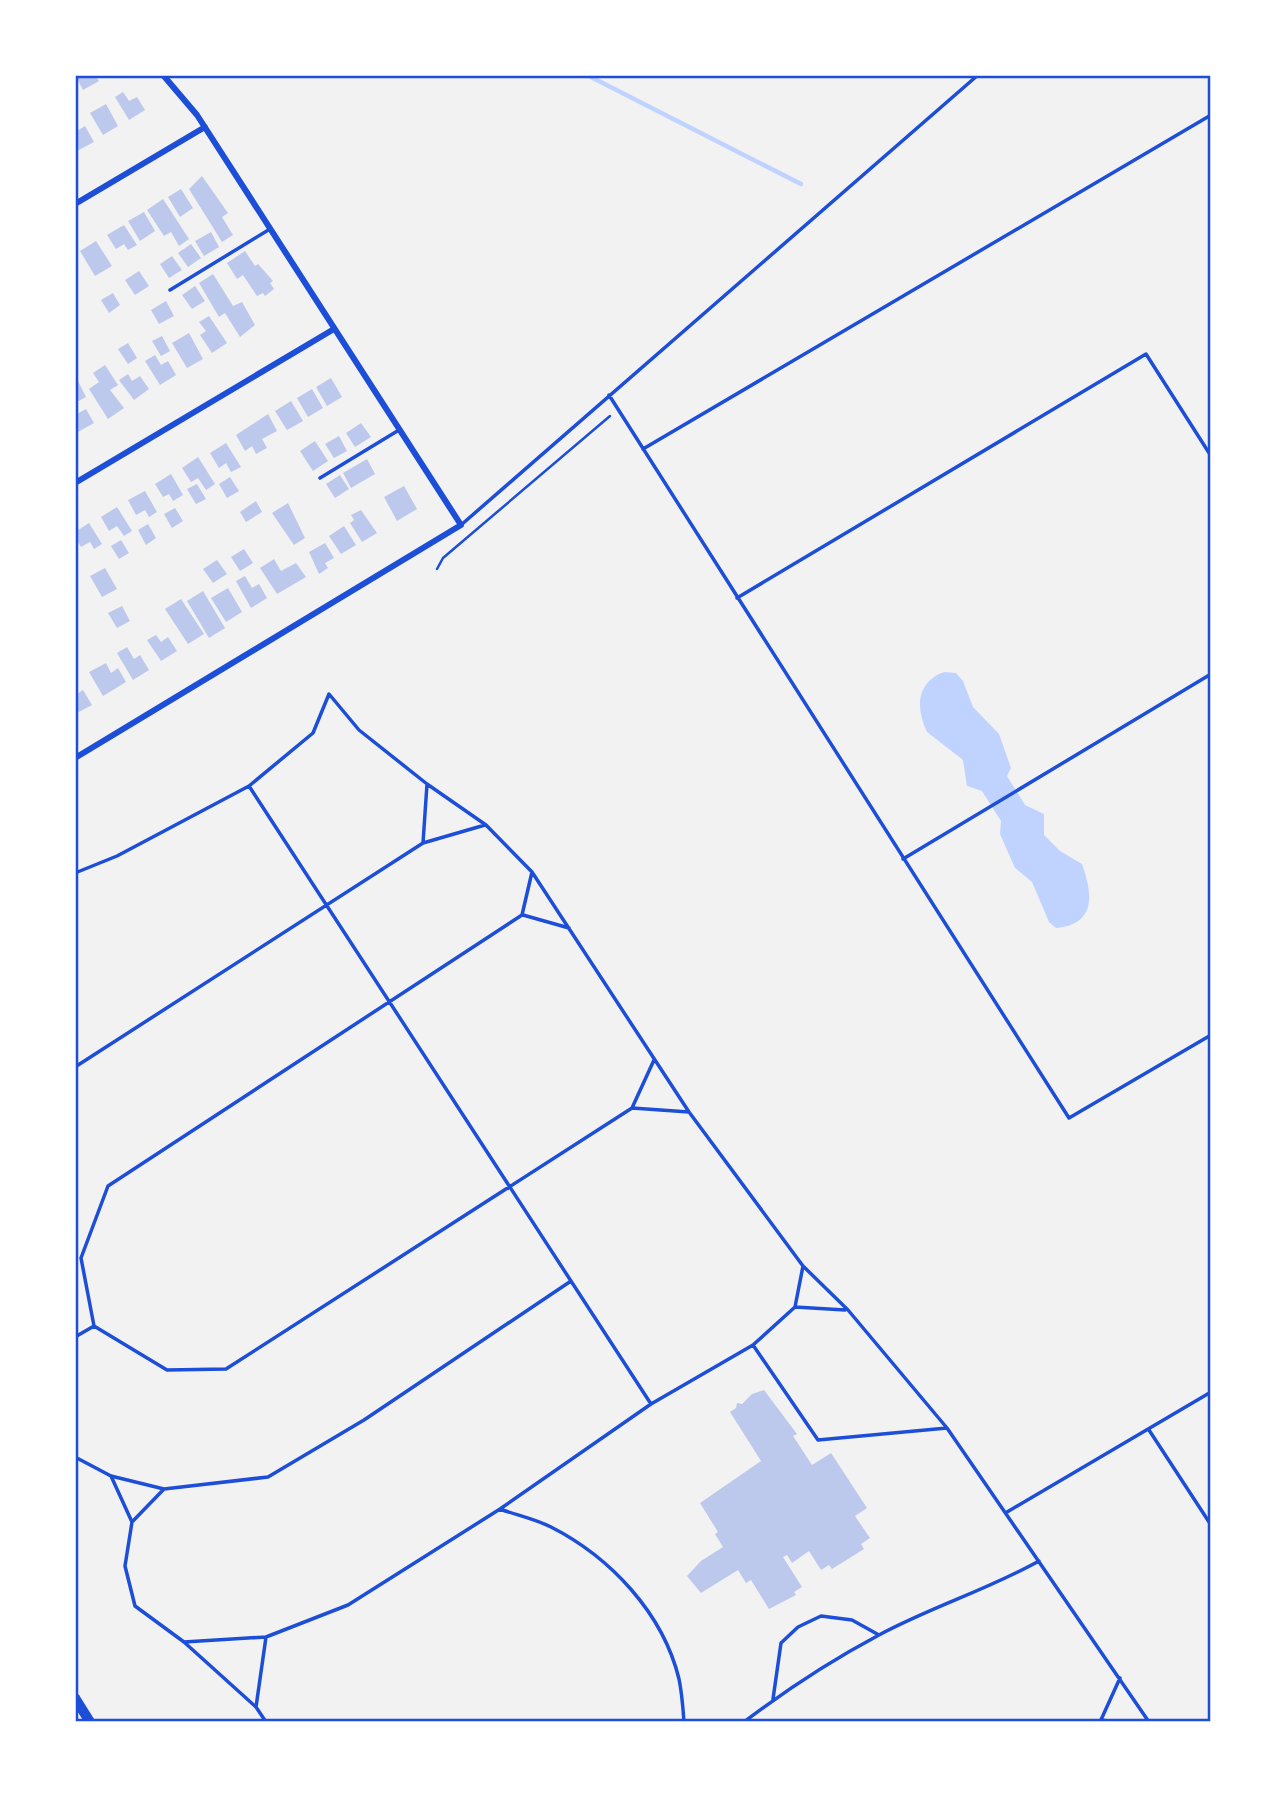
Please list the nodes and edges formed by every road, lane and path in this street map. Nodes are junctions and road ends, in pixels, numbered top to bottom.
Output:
1 (163, 75) edge
2 (978, 75) edge
3 (1211, 115) edge
4 (205, 127) junction
5 (75, 204) edge
6 (270, 229) junction
7 (170, 290) dead end
8 (334, 329) junction
9 (610, 395) junction
10 (624, 418) junction
11 (399, 430) junction
12 (643, 449) junction
13 (1211, 456) edge
14 (320, 478) dead end
15 (75, 483) edge
16 (461, 525) junction
17 (437, 569) dead end
18 (737, 598) junction
19 (1211, 674) edge
20 (75, 758) edge
21 (427, 784) junction
22 (249, 786) junction
23 (486, 825) junction
24 (423, 843) junction
25 (903, 859) junction
26 (532, 872) junction
27 (75, 873) edge
28 (325, 904) junction
29 (522, 915) junction
30 (571, 929) junction
31 (388, 1000) junction
32 (1211, 1035) edge
33 (653, 1060) junction
34 (75, 1067) edge
35 (632, 1108) junction
36 (690, 1112) junction
37 (509, 1186) junction
38 (803, 1266) junction
39 (571, 1281) junction
40 (795, 1307) junction
41 (848, 1310) junction
42 (94, 1326) junction
43 (75, 1337) edge
44 (752, 1345) junction
45 (1211, 1392) edge
46 (650, 1404) junction
47 (947, 1428) junction
48 (1149, 1430) junction
49 (75, 1457) edge
50 (111, 1476) junction
51 (164, 1489) junction
52 (500, 1509) junction
53 (1007, 1512) junction
54 (132, 1522) junction
55 (1211, 1525) edge
56 (1039, 1561) junction
57 (879, 1634) junction
58 (266, 1637) junction
59 (184, 1642) junction
60 (1119, 1678) junction
61 (75, 1698) edge
62 (774, 1699) junction
63 (256, 1707) junction
64 (1101, 1721) edge
65 (90, 1722) edge
66 (267, 1722) edge
67 (684, 1722) edge
68 (744, 1722) edge
69 (1112, 1722) edge
70 (1149, 1722) edge

1 - 4 street
2 - 9 lane
3 - 12 lane
4 - 5 street
4 - 6 street
6 - 7 lane
6 - 8 street
8 - 11 street
8 - 15 street
9 - 10 lane
9 - 16 lane
10 - 12 lane
10 - 17 path
11 - 14 lane
11 - 16 street
12 - 18 lane
13 - 18 lane
16 - 20 street
18 - 25 lane
19 - 25 lane
21 - 22 lane
21 - 23 lane
21 - 24 lane
22 - 27 lane
22 - 28 lane
23 - 24 lane
23 - 26 lane
24 - 28 lane
25 - 32 lane
26 - 29 lane
26 - 30 lane
28 - 31 lane
28 - 34 lane
29 - 30 lane
29 - 31 lane
30 - 33 lane
31 - 37 lane
31 - 42 lane
33 - 35 lane
33 - 36 lane
35 - 36 lane
35 - 37 lane
36 - 38 lane
37 - 39 lane
37 - 42 lane
38 - 40 lane
38 - 41 lane
39 - 46 lane
39 - 51 lane
40 - 41 lane
40 - 44 lane
41 - 47 lane
42 - 43 lane
44 - 46 lane
44 - 47 lane
45 - 48 lane
46 - 52 lane
47 - 53 lane
48 - 53 lane
48 - 55 lane
49 - 50 lane
50 - 51 lane
50 - 54 lane
51 - 54 lane
52 - 58 lane
52 - 67 lane
53 - 56 lane
54 - 59 lane
56 - 57 lane
56 - 60 lane
57 - 62 lane
57 - 62 lane
58 - 59 lane
58 - 63 lane
59 - 63 lane
60 - 64 lane
60 - 70 lane
61 - 65 main road
62 - 68 lane
63 - 66 lane
64 - 69 lane

